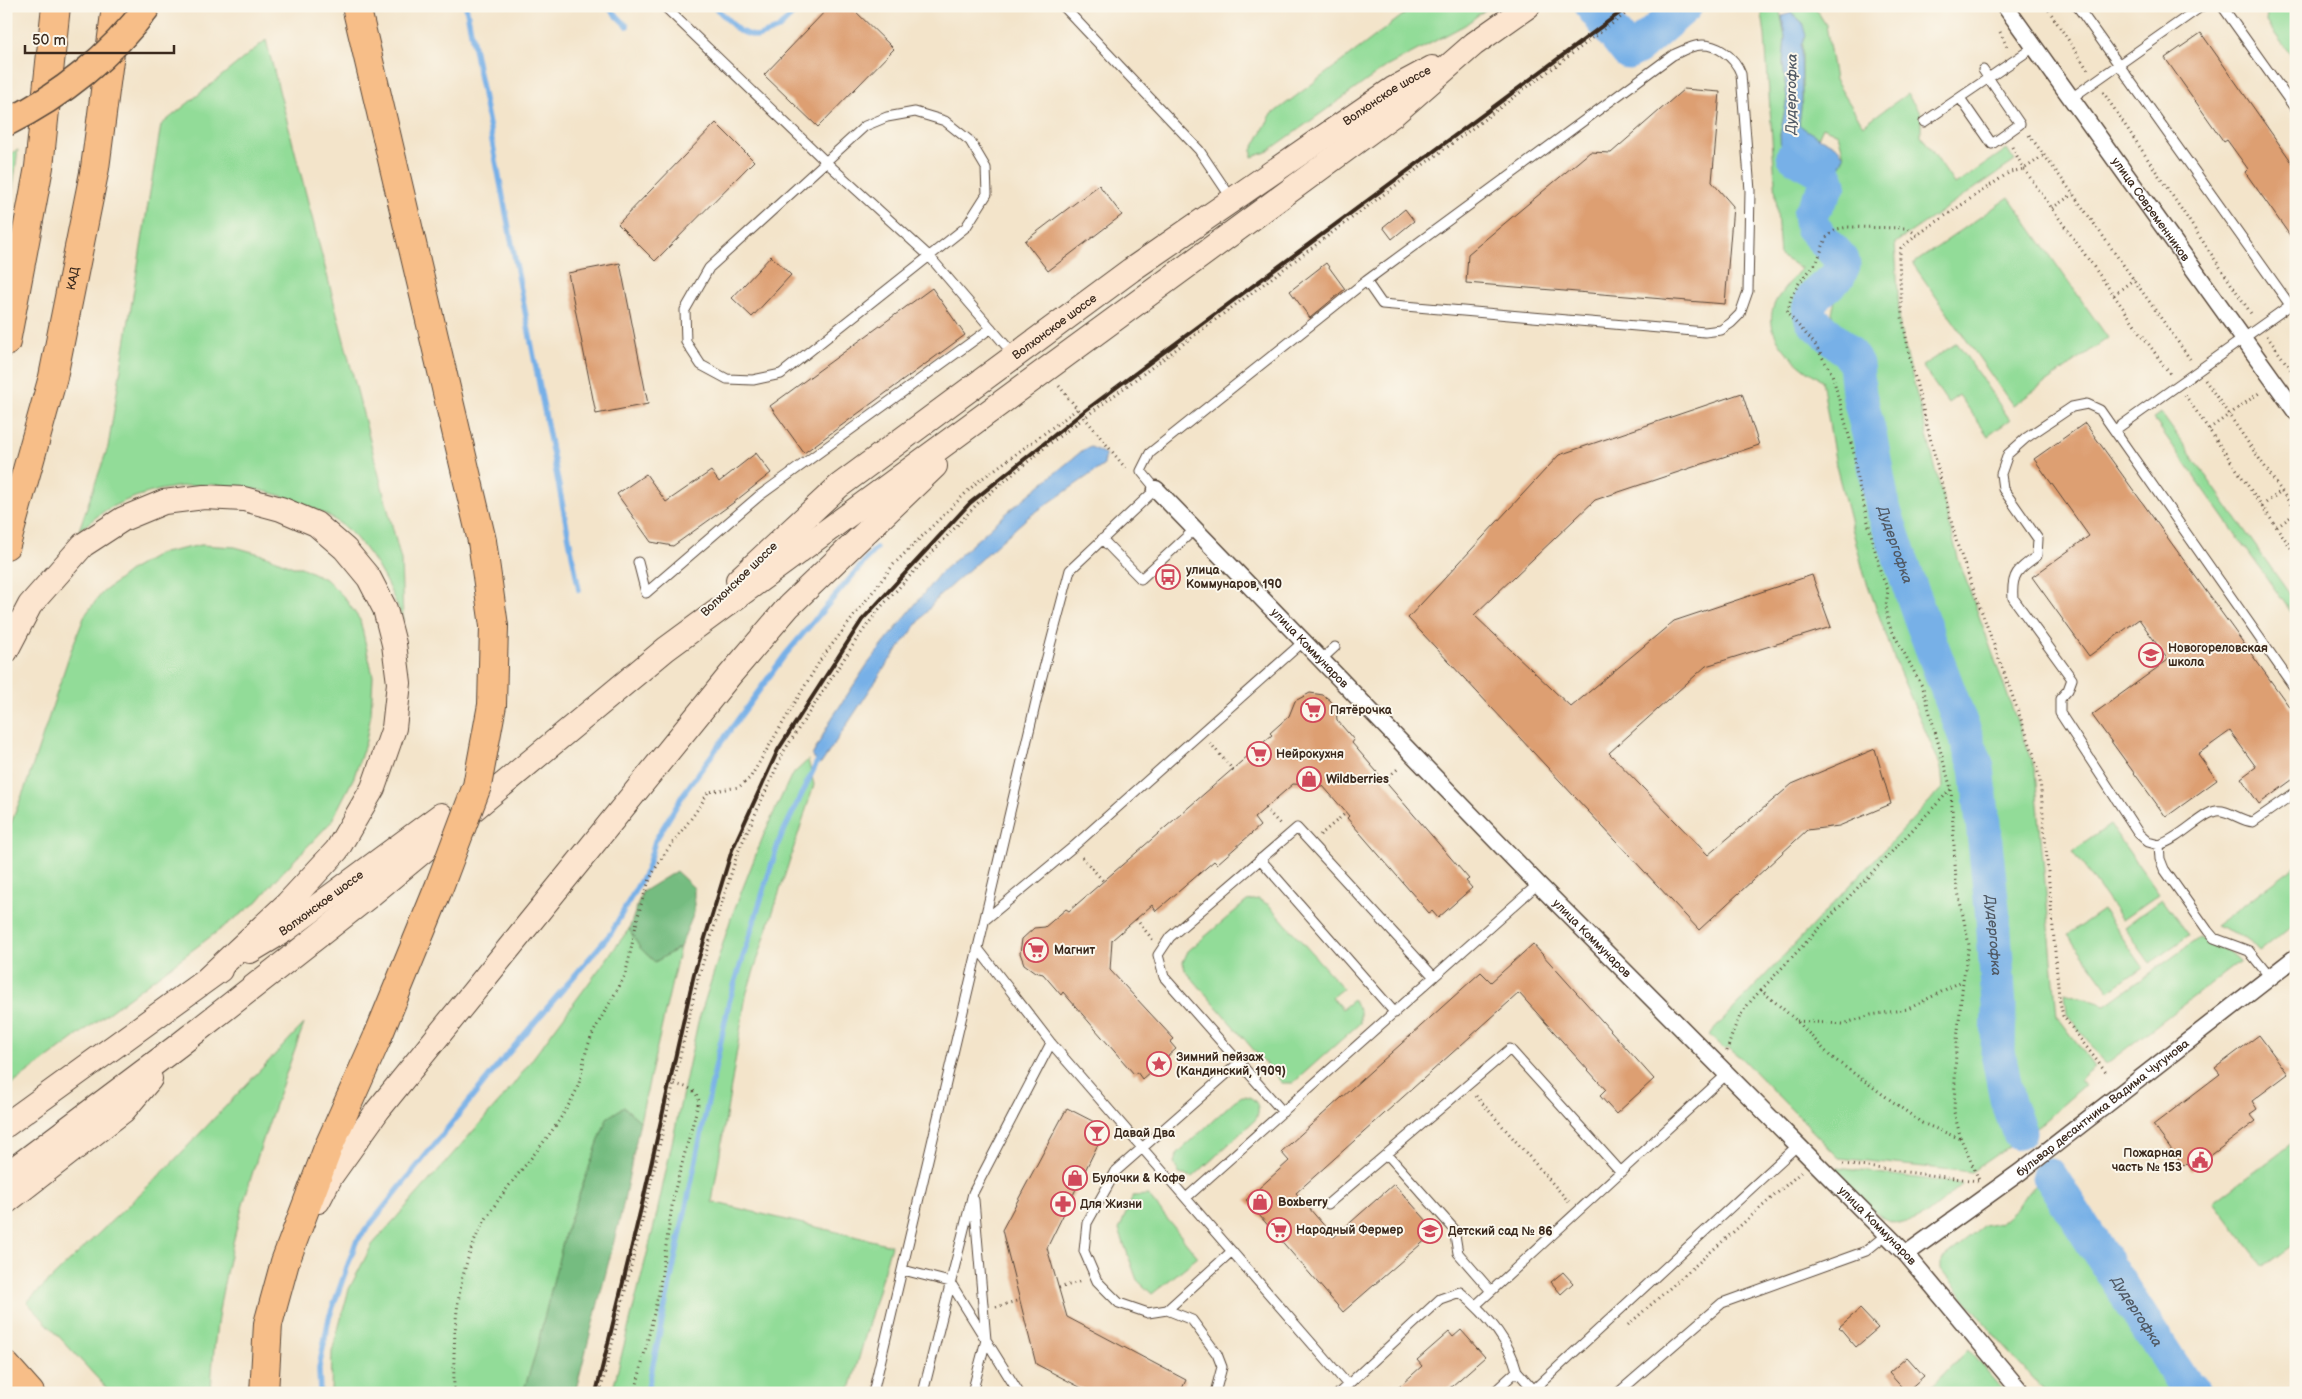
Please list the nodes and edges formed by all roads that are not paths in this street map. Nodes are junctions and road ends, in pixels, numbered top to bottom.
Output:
1 (56, 6) edge
2 (116, 6) edge
3 (148, 6) edge
4 (356, 6) edge
5 (664, 6) edge
6 (1063, 6) edge
7 (2005, 6) edge
8 (2202, 6) edge
9 (2222, 6) edge
10 (1526, 8) edge
11 (2081, 8) edge
12 (1474, 44) junction
13 (2034, 47) junction
14 (2118, 65) junction
15 (1983, 70) dead end
16 (1988, 78) junction
17 (1960, 98) junction
18 (2070, 99) junction
19 (2295, 108) edge
20 (1924, 122) dead end
21 (6, 123) edge
22 (826, 162) junction
23 (1232, 199) junction
24 (1247, 221) junction
25 (930, 256) junction
26 (1366, 282) junction
27 (2293, 303) edge
28 (991, 328) junction
29 (2243, 339) junction
30 (6, 342) edge
31 (1014, 356) junction
32 (1029, 381) junction
33 (2296, 412) edge
34 (2115, 430) junction
35 (1156, 489) junction
36 (1195, 529) junction
37 (1102, 539) junction
38 (6, 545) edge
39 (638, 562) dead end
40 (1304, 640) junction
41 (1335, 647) dead end
42 (666, 649) junction
43 (6, 651) edge
44 (1322, 659) junction
45 (632, 676) junction
46 (2296, 690) edge
47 (2296, 792) edge
48 (2159, 845) junction
49 (1260, 859) junction
50 (1538, 884) junction
51 (986, 919) junction
52 (979, 950) junction
53 (2296, 957) edge
54 (2269, 976) junction
55 (1434, 977) junction
56 (208, 978) junction
57 (1395, 1013) junction
58 (1051, 1043) junction
59 (1239, 1062) junction
60 (1726, 1066) junction
61 (1283, 1112) junction
62 (6, 1125) edge
63 (1798, 1145) junction
64 (1142, 1148) junction
65 (1387, 1154) junction
66 (22, 1172) edge
67 (1621, 1172) junction
68 (973, 1193) junction
69 (1186, 1198) junction
70 (6, 1202) edge
71 (1328, 1204) dead end
72 (1887, 1234) junction
73 (1232, 1251) junction
74 (1906, 1254) junction
75 (285, 1262) junction
76 (902, 1270) junction
77 (950, 1282) junction
78 (1491, 1291) junction
79 (1476, 1305) junction
80 (1167, 1310) junction
81 (986, 1340) junction
82 (6, 1366) edge
83 (1517, 1371) junction
84 (1348, 1385) junction
85 (1532, 1391) edge
86 (30, 1393) edge
87 (264, 1393) edge
88 (873, 1393) edge
89 (924, 1393) edge
90 (972, 1393) edge
91 (1019, 1393) edge
92 (1215, 1393) edge
93 (1339, 1393) edge
94 (1493, 1393) edge
95 (1618, 1393) edge
96 (2022, 1393) edge

1 - 30 highway
2 - 38 highway, КАД
3 - 21 main road, bridge
4 - 75 highway, bridge
5 - 22 lane
6 - 23 lane
7 - 13 street, улица Современников
8 - 14 lane
9 - 19 lane
10 - 12 main road, Волхонское шоссе
11 - 14 lane
12 - 23 main road, Волхонское шоссе
12 - 24 main road, Волхонское шоссе
13 - 16 lane
13 - 18 street, улица Современников
14 - 18 lane
14 - 27 lane
15 - 16 lane
16 - 17 lane
16 - 17 lane
17 - 20 lane
18 - 29 street, улица Современников
22 - 25 lane
22 - 25 lane
22 - 25 lane
23 - 24 street
23 - 31 main road, Волхонское шоссе
24 - 32 main road, Волхонское шоссе
25 - 28 lane
26 - 26 lane
26 - 35 lane
27 - 29 lane
28 - 31 lane
28 - 39 lane
29 - 33 street, улица Современников
29 - 34 lane
31 - 32 main road
31 - 42 main road, Волхонское шоссе
32 - 42 main road, Волхонское шоссе
32 - 75 main road
34 - 46 lane
34 - 48 lane
35 - 36 street, улица Коммунаров
35 - 37 lane
36 - 37 lane
36 - 40 street, улица Коммунаров
37 - 51 lane
40 - 44 street, улица Коммунаров
40 - 51 lane
41 - 44 lane
42 - 45 main road, Волхонское шоссе
43 - 56 main road
44 - 50 street, улица Коммунаров
45 - 56 main road, Волхонское шоссе
45 - 66 main road, Волхонское шоссе
47 - 48 lane
48 - 54 lane
49 - 55 lane
49 - 57 lane
49 - 59 lane
50 - 55 lane
50 - 60 street, улица Коммунаров
51 - 52 lane
52 - 58 lane
52 - 76 lane
53 - 54 street, бульвар десантника Вадима Чугунова
54 - 74 street, бульвар десантника Вадима Чугунова
55 - 57 lane
56 - 62 main road, Волхонское шоссе
57 - 61 lane
58 - 64 lane
58 - 68 lane
59 - 61 lane
59 - 64 lane
60 - 63 street, улица Коммунаров
60 - 67 lane
61 - 69 lane
63 - 72 street, улица Коммунаров
63 - 85 lane
64 - 69 lane
64 - 80 lane
65 - 67 lane
65 - 71 lane
65 - 78 lane
66 - 70 main road, Волхонское шоссе
67 - 78 lane
68 - 77 lane
68 - 81 lane
69 - 73 lane
72 - 74 street, улица Коммунаров
72 - 95 lane
73 - 80 lane
73 - 84 lane
74 - 96 street, улица Коммунаров
75 - 87 highway
76 - 77 lane
76 - 88 lane
77 - 81 lane
77 - 89 lane
78 - 79 lane
79 - 83 lane
79 - 84 lane
80 - 92 lane
81 - 90 lane
81 - 91 lane
82 - 86 highway
83 - 85 lane
83 - 94 lane
84 - 93 lane

